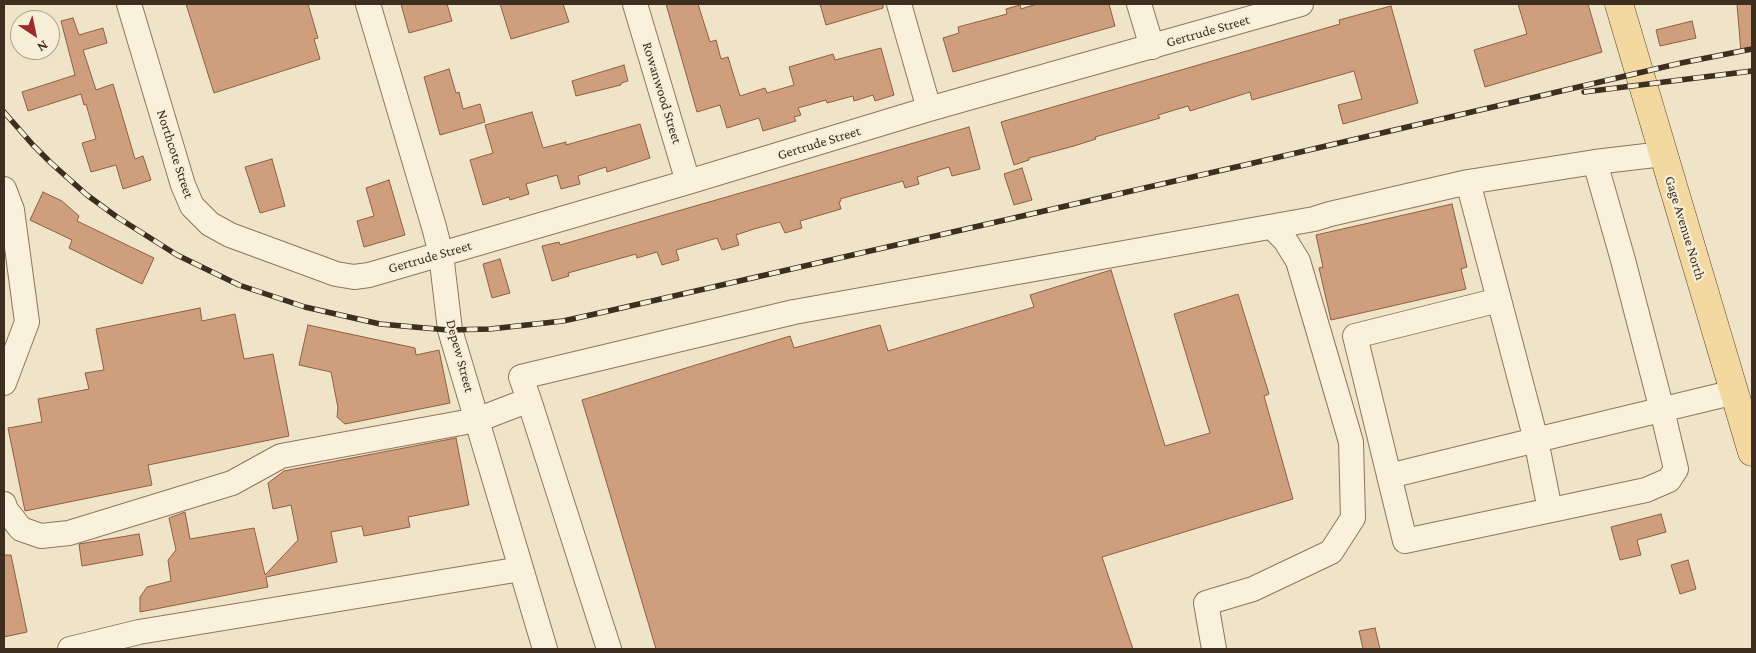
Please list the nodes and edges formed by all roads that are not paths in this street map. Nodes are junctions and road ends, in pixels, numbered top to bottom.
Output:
1 (128, 4) edge
2 (368, 4) edge
3 (635, 4) edge
4 (899, 4) edge
5 (1139, 4) edge
6 (1301, 4) edge
7 (1619, 4) edge
8 (1152, 47) junction
9 (930, 109) junction
10 (1663, 154) junction
11 (1595, 162) junction
12 (688, 182) junction
13 (1468, 182) junction
14 (4, 189) edge
15 (1272, 227) junction
16 (441, 254) junction
17 (336, 274) joint
18 (1500, 300) junction
19 (4, 383) edge
20 (1734, 392) junction
21 (529, 400) junction
22 (1662, 410) junction
23 (477, 420) junction
24 (1536, 440) junction
25 (1752, 452) edge
26 (1389, 476) junction
27 (4, 504) edge
28 (1550, 510) junction
29 (522, 569) junction
30 (70, 649) edge
31 (546, 649) edge
32 (609, 649) edge
33 (1214, 649) edge

1 - 17 street, Northcote Street
2 - 16 street, Depew Street
3 - 12 street, Rowanwood Street
4 - 9 street
5 - 8 street
6 - 8 street, Gertrude Street
7 - 10 main road, Gage Avenue North
8 - 9 street, Gertrude Street
9 - 12 street, Gertrude Street
10 - 11 street
10 - 20 main road, Gage Avenue North
11 - 13 street
11 - 22 street
12 - 16 street, Gertrude Street
13 - 15 street
13 - 18 street
14 - 19 street
15 - 21 street
15 - 33 street
16 - 17 street, Gertrude Street
16 - 23 street, Depew Street
18 - 24 street
18 - 26 street
20 - 22 street
20 - 25 main road, Gage Avenue North
21 - 23 street
21 - 32 street
22 - 24 street
22 - 28 street
23 - 27 street
23 - 29 street, Depew Street
24 - 26 street
24 - 28 street
26 - 28 street
29 - 30 street
29 - 31 street, Depew Street

